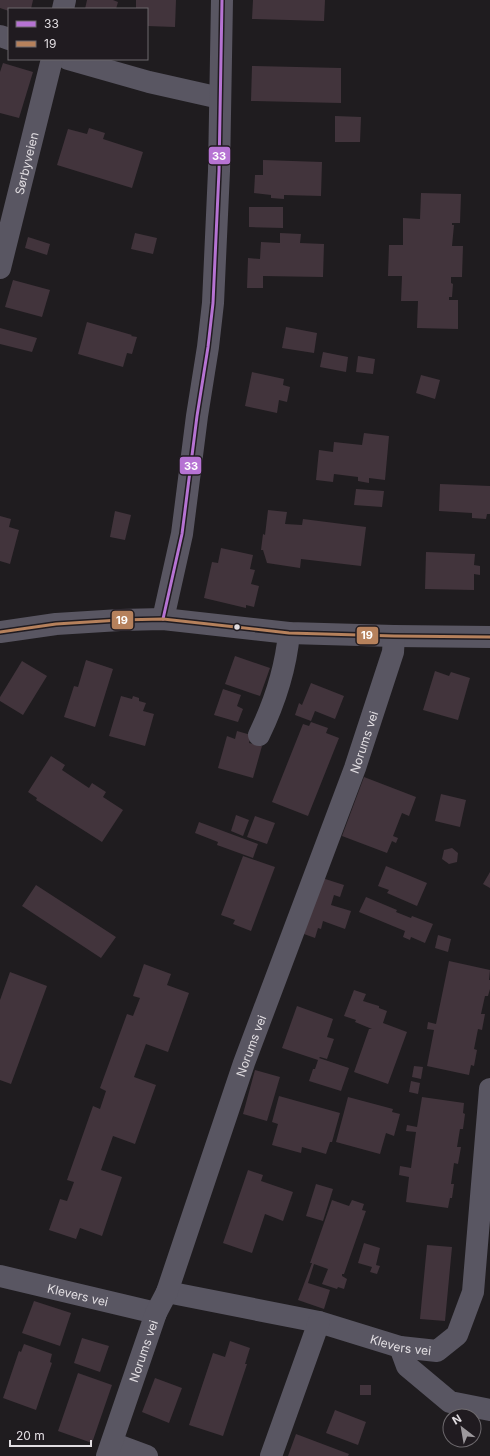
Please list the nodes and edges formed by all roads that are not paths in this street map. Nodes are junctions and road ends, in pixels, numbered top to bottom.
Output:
1 (222, 0) edge
2 (52, 60) edge
3 (72, 60) edge
4 (220, 98) junction
5 (0, 268) edge
6 (163, 619) junction
7 (0, 632) edge
8 (289, 633) junction
9 (394, 636) junction
10 (490, 637) edge
11 (259, 735) dead end
12 (490, 1089) edge
13 (0, 1276) edge
14 (167, 1292) junction
15 (156, 1313) junction
16 (319, 1322) junction
17 (400, 1347) junction
18 (490, 1410) edge
19 (109, 1450) edge
20 (147, 1456) edge
21 (271, 1456) edge

1 - 4 street
2 - 5 street, Sørbyveien
3 - 4 street
4 - 6 street
6 - 7 street
6 - 8 street
8 - 9 street
8 - 11 street
9 - 10 street
9 - 14 street, Norums vei
12 - 17 street, Klevers vei
13 - 15 street, Klevers vei
14 - 15 street, Norums vei
14 - 16 street, Klevers vei
15 - 19 street, Norums vei
16 - 17 street, Klevers vei
16 - 21 street
17 - 18 street
19 - 20 street

